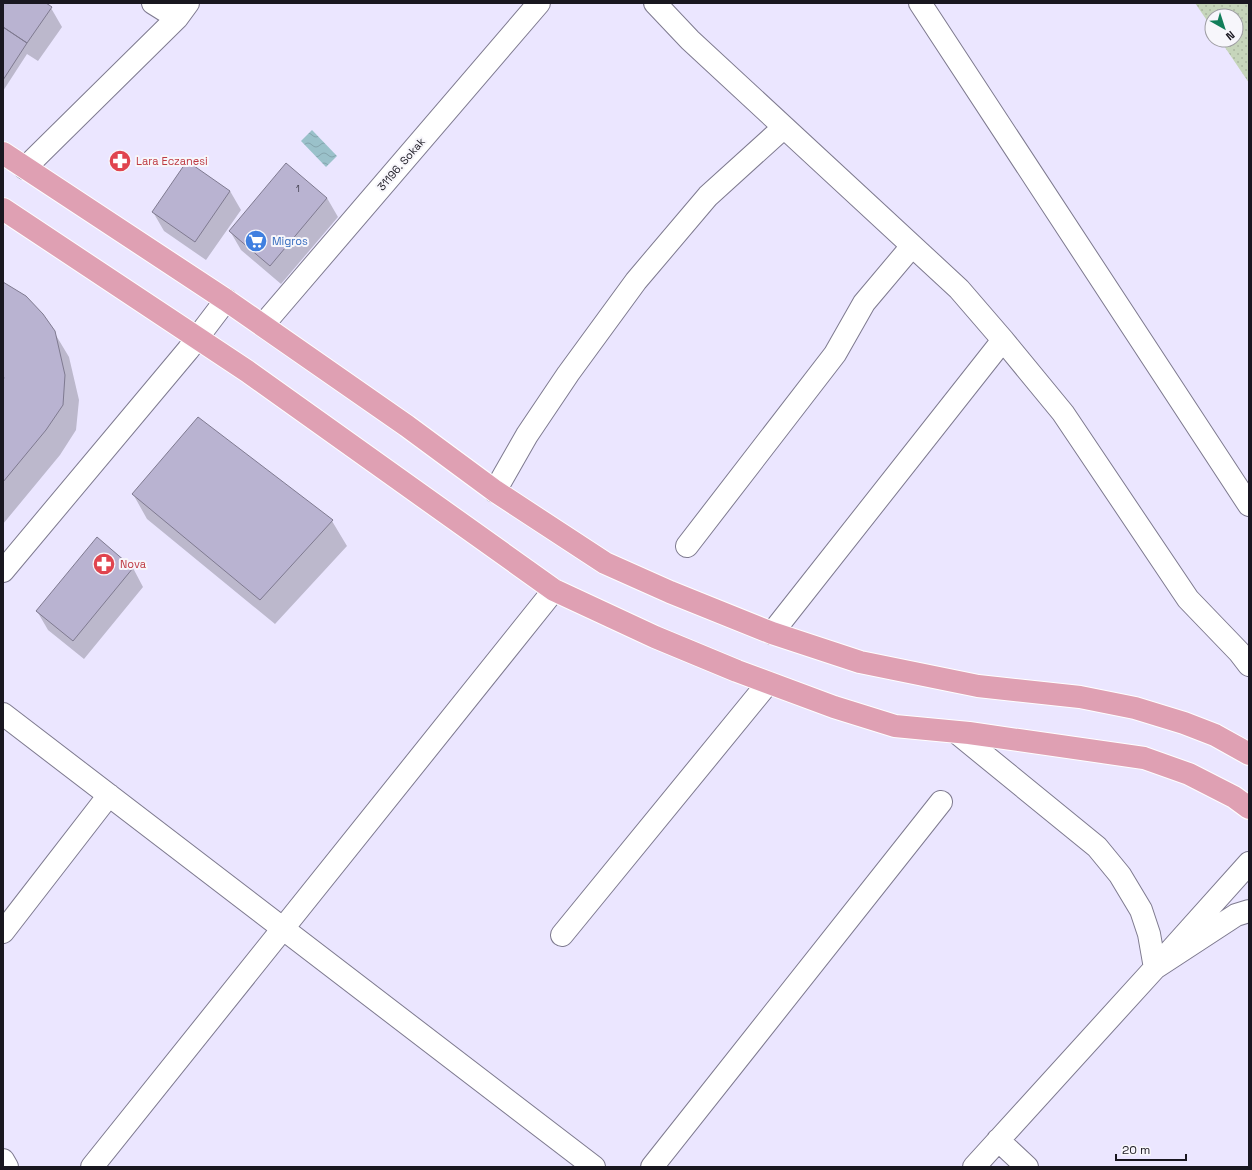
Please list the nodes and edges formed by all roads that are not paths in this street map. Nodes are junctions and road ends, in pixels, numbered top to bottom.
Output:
1 (153, 3) edge
2 (539, 3) edge
3 (655, 3) edge
4 (920, 3) edge
5 (182, 10) edge
6 (783, 128) junction
7 (3, 153) edge
8 (25, 168) junction
9 (3, 209) edge
10 (912, 246) junction
11 (226, 300) junction
12 (263, 325) junction
13 (197, 339) junction
14 (1003, 340) junction
15 (495, 490) junction
16 (1249, 505) edge
17 (687, 546) dead end
18 (3, 571) edge
19 (554, 590) junction
20 (772, 632) junction
21 (1249, 665) edge
22 (768, 683) junction
23 (3, 714) edge
24 (956, 732) junction
25 (1249, 754) edge
26 (109, 795) junction
27 (941, 802) dead end
28 (1249, 808) edge
29 (1249, 863) edge
30 (1249, 911) edge
31 (283, 928) junction
32 (3, 932) edge
33 (562, 935) dead end
34 (1155, 968) junction
35 (998, 1140) junction
36 (3, 1160) edge
37 (7, 1167) edge
38 (92, 1167) edge
39 (594, 1167) edge
40 (652, 1167) edge
41 (974, 1167) edge
42 (1026, 1167) edge

1 - 5 street
2 - 12 street, 31196. Sokak
3 - 6 street
4 - 16 street
5 - 8 street
6 - 10 street
6 - 15 street
7 - 8 main road
8 - 11 main road
9 - 13 main road
10 - 14 street
10 - 17 street
11 - 12 main road
11 - 13 street
12 - 15 main road
13 - 18 street
13 - 19 main road
14 - 20 street
14 - 21 street
15 - 20 main road
19 - 22 main road
19 - 31 street
20 - 25 main road
22 - 24 main road
22 - 33 street
23 - 26 street
24 - 28 main road
24 - 34 street
26 - 31 street
26 - 32 street
27 - 40 street
29 - 34 street
30 - 34 street
31 - 38 street
31 - 39 street
34 - 35 street
35 - 41 street
35 - 42 street
36 - 37 street

